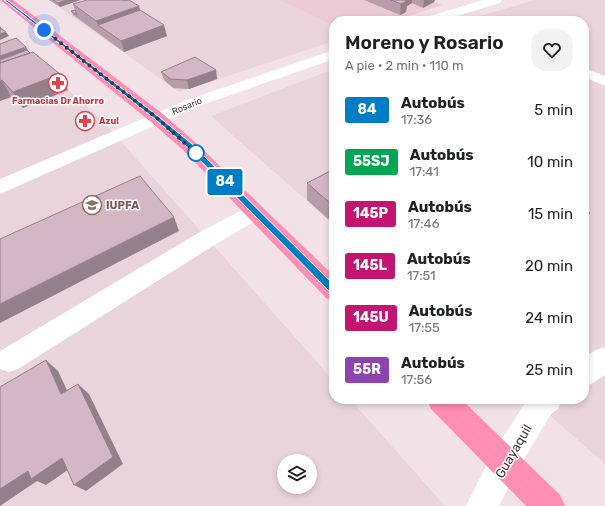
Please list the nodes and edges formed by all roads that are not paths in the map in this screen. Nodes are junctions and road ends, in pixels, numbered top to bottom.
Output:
1 (6, 0) edge
2 (496, 0) edge
3 (453, 12) junction
4 (442, 16) edge
5 (461, 16) edge
6 (329, 56) edge
7 (589, 74) edge
8 (605, 81) edge
9 (157, 118) junction
10 (0, 187) edge
11 (255, 212) junction
12 (329, 286) edge
13 (605, 359) edge
14 (8, 360) dead end
15 (589, 370) edge
16 (446, 404) edge
17 (540, 404) edge
18 (504, 463) junction
19 (482, 506) edge
20 (549, 506) edge

1 - 9 main road
2 - 3 street
3 - 4 street
3 - 5 street
6 - 9 street, Rosario
7 - 8 street
9 - 10 street, Rosario
9 - 11 main road
11 - 12 main road
11 - 14 street
13 - 15 street
16 - 18 main road
17 - 18 street, Guayaquil
18 - 19 street, Guayaquil
18 - 20 main road

